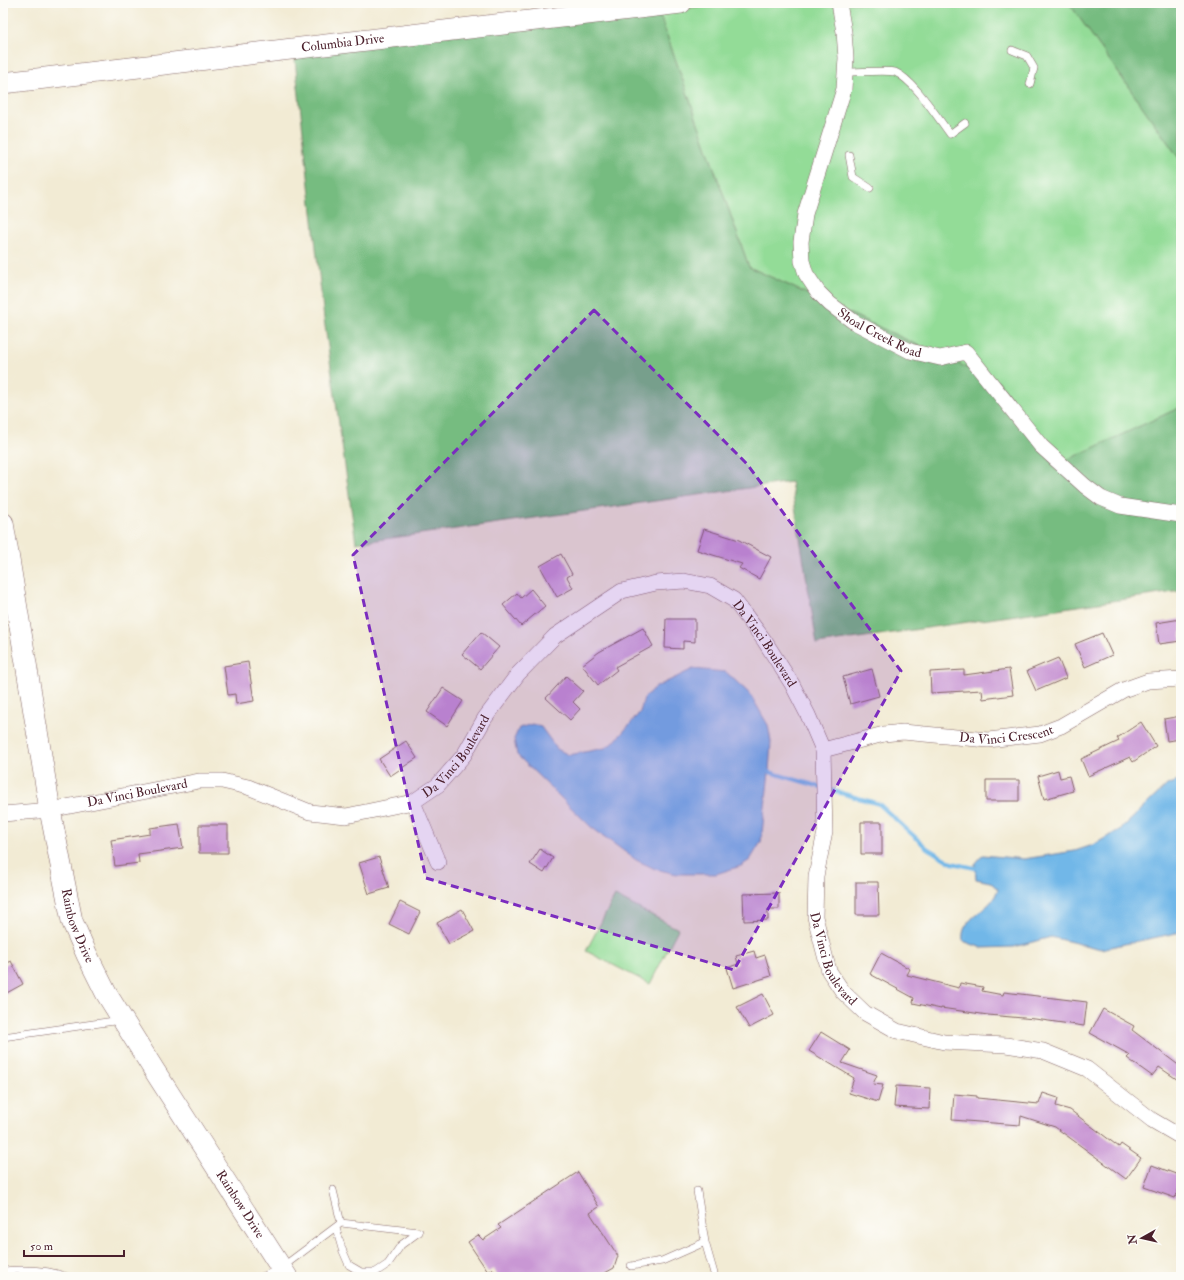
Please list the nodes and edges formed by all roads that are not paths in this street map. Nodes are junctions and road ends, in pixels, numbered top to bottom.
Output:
1 (674, 3) edge
2 (839, 3) edge
3 (1012, 50) dead end
4 (846, 72) junction
5 (3, 83) edge
6 (1030, 84) dead end
7 (965, 123) dead end
8 (849, 155) dead end
9 (870, 188) dead end
10 (1181, 515) edge
11 (3, 523) edge
12 (1181, 679) edge
13 (822, 750) junction
14 (413, 802) junction
15 (50, 810) junction
16 (3, 814) edge
17 (438, 862) dead end
18 (123, 1020) junction
19 (3, 1037) edge
20 (1181, 1137) edge
21 (333, 1190) dead end
22 (697, 1191) dead end
23 (339, 1225) junction
24 (705, 1242) junction
25 (631, 1266) dead end
26 (3, 1272) edge
27 (284, 1272) edge
28 (67, 1277) edge
29 (262, 1277) edge
30 (715, 1277) edge

1 - 5 street, Columbia Drive
2 - 4 street, Shoal Creek Road
3 - 6 lane
4 - 7 lane
4 - 10 street, Shoal Creek Road
8 - 9 lane
11 - 15 street, Rainbow Drive
12 - 13 street, Da Vinci Crescent
13 - 14 street, Da Vinci Boulevard
13 - 20 street, Da Vinci Boulevard
14 - 15 street, Da Vinci Boulevard
14 - 17 street
15 - 16 street, Da Vinci Boulevard
15 - 18 street, Rainbow Drive
18 - 19 lane
18 - 27 street, Rainbow Drive
21 - 23 lane
22 - 24 lane
23 - 23 lane
23 - 27 lane
24 - 25 lane
24 - 30 lane
26 - 28 lane
27 - 29 lane

